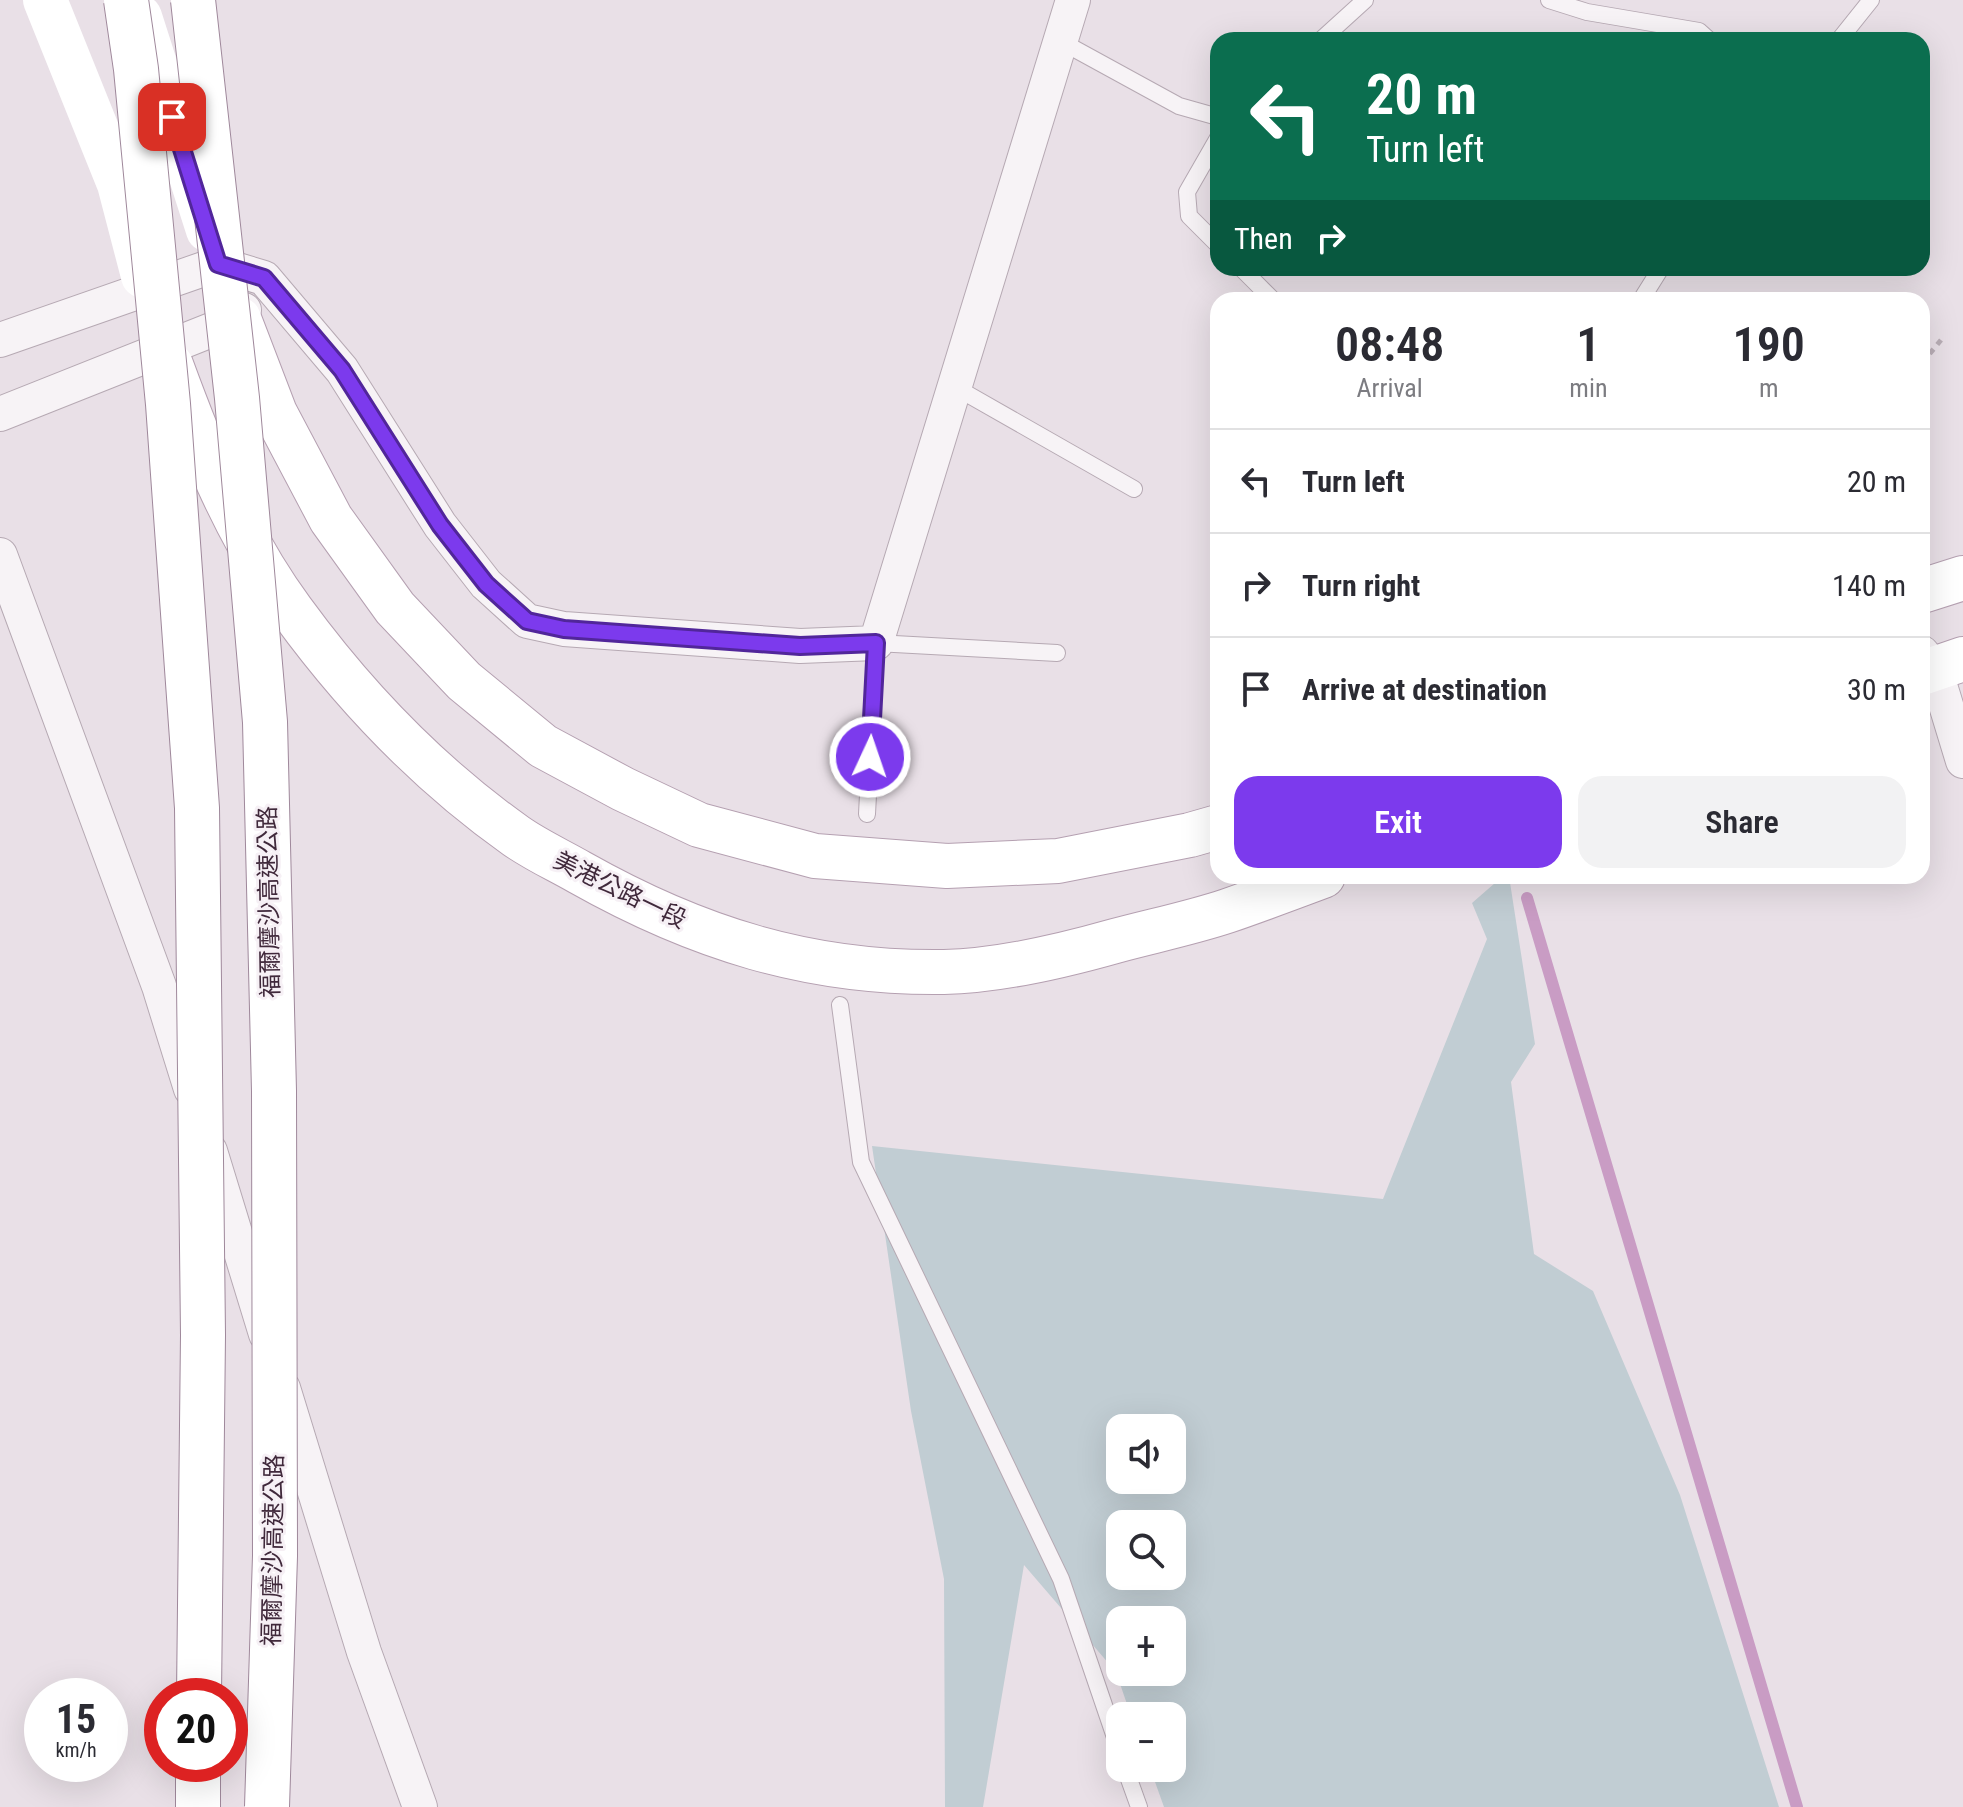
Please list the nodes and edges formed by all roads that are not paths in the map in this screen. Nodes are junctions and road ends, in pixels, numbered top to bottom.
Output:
1 (45, 0) edge
2 (126, 0) edge
3 (133, 0) edge
4 (193, 0) edge
5 (1073, 0) edge
6 (1365, 0) edge
7 (1549, 0) edge
8 (1871, 0) edge
9 (1330, 32) edge
10 (1700, 32) edge
11 (1845, 32) edge
12 (1062, 42) junction
13 (1210, 115) edge
14 (1210, 152) edge
15 (1210, 237) edge
16 (218, 264) junction
17 (1249, 276) edge
18 (264, 278) junction
19 (146, 288) junction
20 (1265, 292) edge
21 (239, 319) junction
22 (0, 340) edge
23 (164, 348) junction
24 (955, 387) junction
25 (0, 414) edge
26 (1134, 489) dead end
27 (0, 555) edge
28 (1963, 578) edge
29 (1930, 588) edge
30 (876, 643) junction
31 (1057, 653) dead end
32 (1935, 663) edge
33 (1963, 761) edge
34 (867, 814) dead end
35 (1210, 829) edge
36 (1301, 884) edge
37 (840, 1005) dead end
38 (199, 1678) edge
39 (1106, 1711) edge
40 (198, 1782) edge
41 (1130, 1782) edge
42 (198, 1807) edge
43 (267, 1807) edge
44 (420, 1807) edge
45 (1139, 1807) edge

1 - 19 main road, 美港公路一段
2 - 38 main road, bridge
3 - 16 main road
4 - 43 main road, 福爾摩沙高速公路, bridge
5 - 12 street
6 - 9 lane
7 - 10 lane
8 - 11 lane
12 - 13 lane
12 - 24 street
14 - 15 lane
16 - 18 street
16 - 19 street
16 - 21 main road
17 - 20 lane
18 - 21 street
18 - 30 street
19 - 22 street
19 - 23 main road, 美港公路一段
21 - 23 street
21 - 35 main road
23 - 25 street
23 - 36 main road, 美港公路一段
24 - 26 lane
24 - 30 street
27 - 44 street
28 - 29 main road
30 - 31 lane
30 - 34 lane
32 - 33 street
37 - 39 lane
40 - 42 main road
41 - 45 lane

